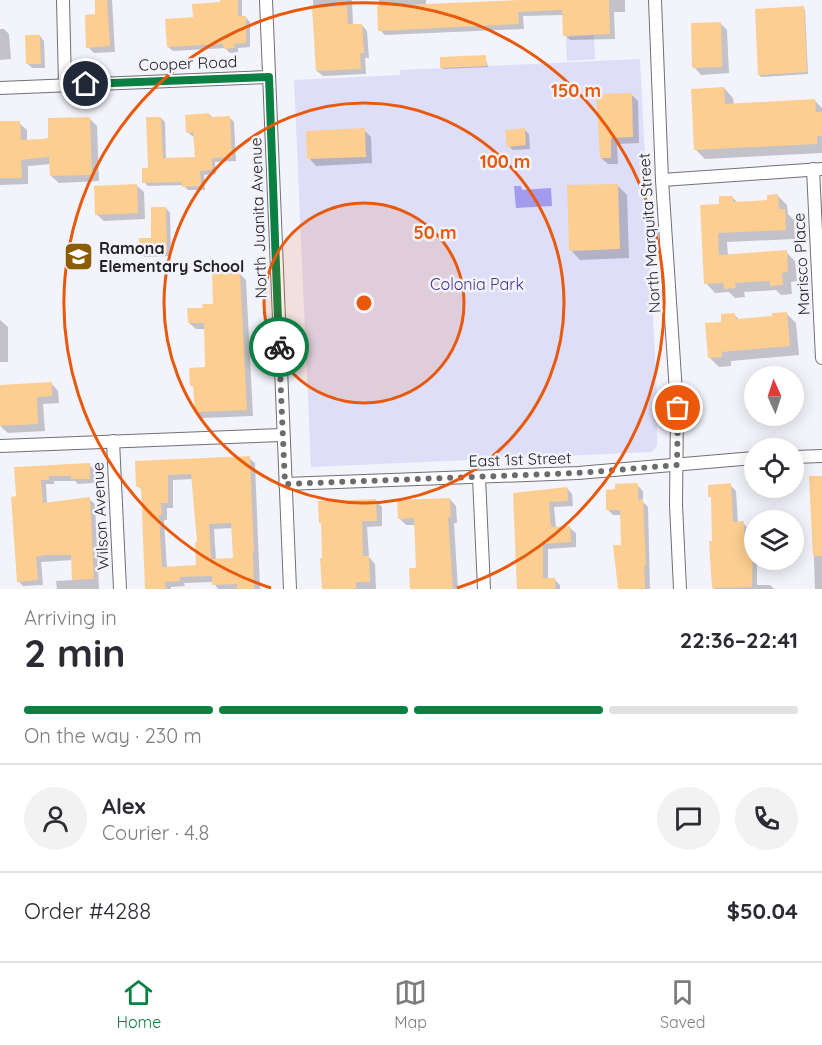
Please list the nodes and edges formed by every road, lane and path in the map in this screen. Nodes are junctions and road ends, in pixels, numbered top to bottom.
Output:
1 (63, 0) edge
2 (266, 0) edge
3 (655, 0) edge
4 (269, 77) junction
5 (65, 84) junction
6 (0, 87) edge
7 (817, 169) edge
8 (662, 180) junction
9 (822, 358) edge
10 (282, 435) junction
11 (113, 441) junction
12 (0, 446) edge
13 (822, 456) edge
14 (804, 457) edge
15 (744, 459) edge
16 (677, 465) junction
17 (479, 477) junction
18 (285, 484) junction
19 (120, 589) edge
20 (290, 589) edge
21 (484, 589) edge
22 (680, 589) edge

1 - 5 street
2 - 4 street, North Juanita Avenue
3 - 8 street, North Marquita Street
4 - 5 street, Cooper Road
4 - 10 street, North Juanita Avenue
5 - 6 street, Cooper Road
7 - 8 street
7 - 9 street, Marisco Place
8 - 16 street, North Marquita Street
10 - 11 street
10 - 18 street, North Juanita Avenue
11 - 12 street
11 - 19 street, Wilson Avenue
13 - 14 street
15 - 16 street, East 1st Street
16 - 17 street, East 1st Street
16 - 22 street, North Marquita Street
17 - 18 street, East 1st Street
17 - 21 street
18 - 20 street, North Juanita Avenue

